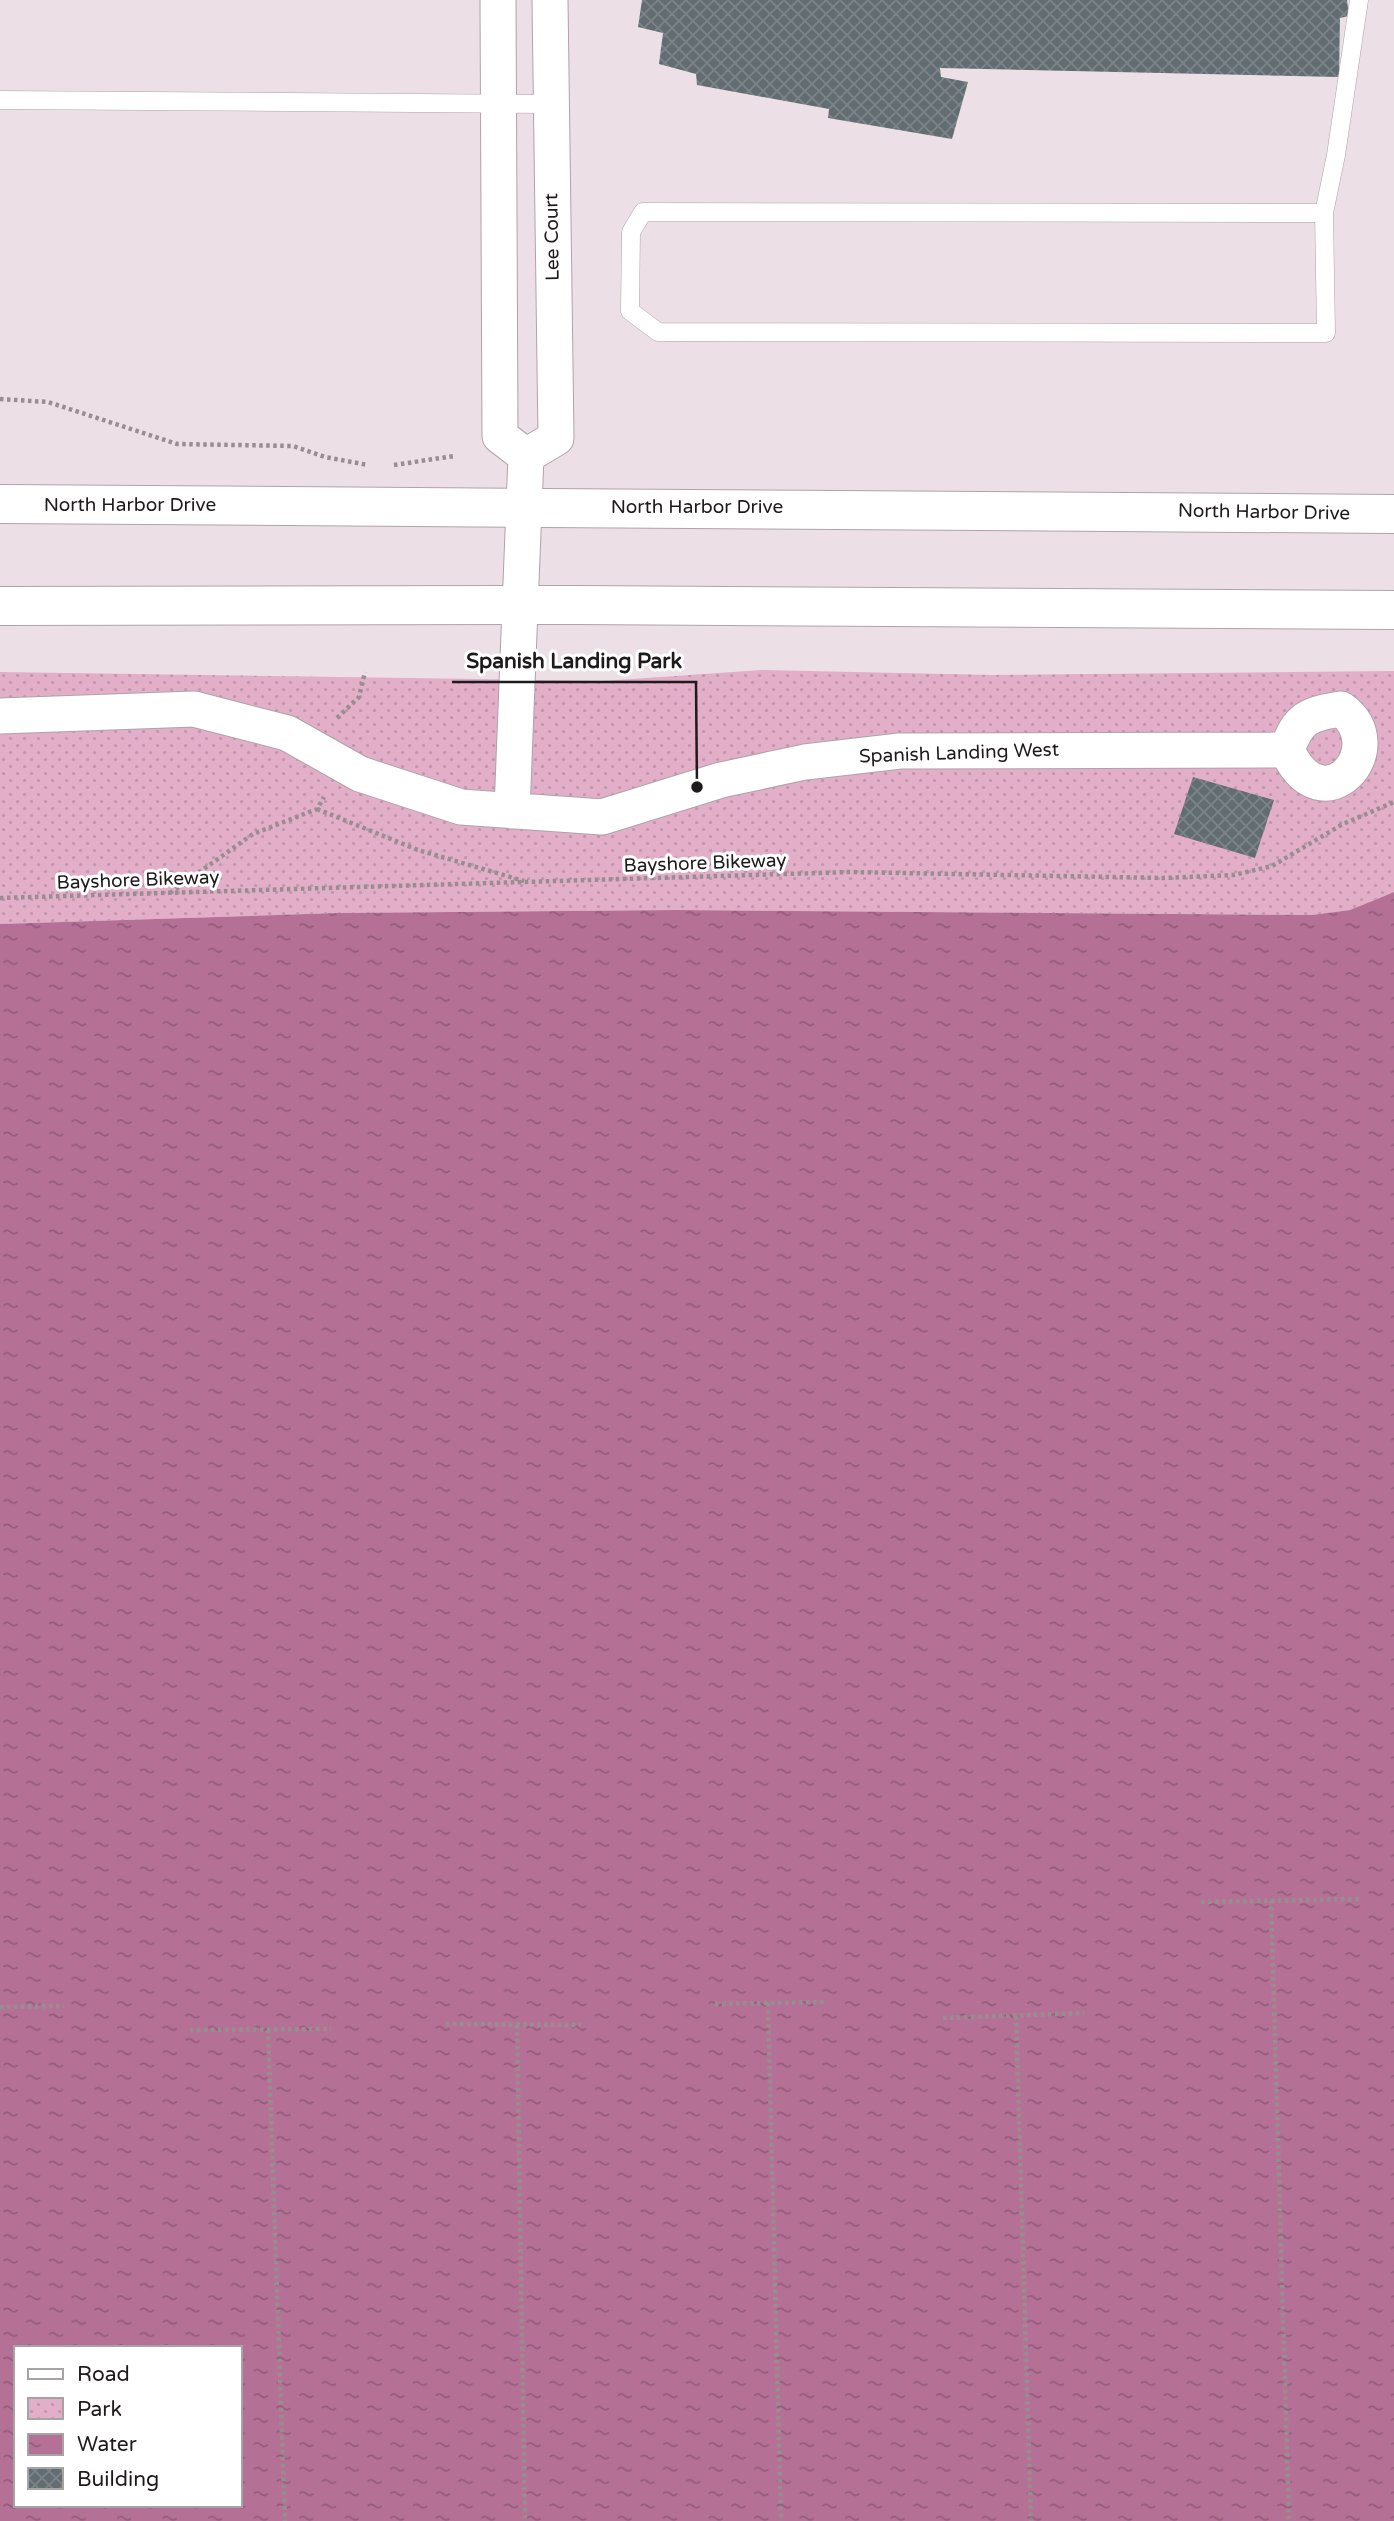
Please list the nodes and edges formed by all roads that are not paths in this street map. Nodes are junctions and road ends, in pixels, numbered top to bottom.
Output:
1 (498, 0) edge
2 (550, 0) edge
3 (1359, 0) edge
4 (0, 100) edge
5 (550, 104) junction
6 (498, 105) junction
7 (1324, 213) junction
8 (526, 456) junction
9 (0, 504) edge
10 (524, 506) junction
11 (1394, 514) edge
12 (0, 606) edge
13 (522, 606) junction
14 (1394, 610) edge
15 (0, 716) edge
16 (1287, 750) dead end
17 (512, 811) junction

1 - 6 street
2 - 5 street, Lee Court
3 - 7 lane
4 - 6 lane
5 - 6 lane
5 - 8 street, Lee Court
6 - 8 street
7 - 7 lane
8 - 10 street
9 - 10 main road, North Harbor Drive
10 - 11 main road, North Harbor Drive
10 - 13 street
12 - 13 main road
13 - 14 main road
13 - 17 street
15 - 17 street, Spanish Landing West
16 - 17 street, Spanish Landing West

